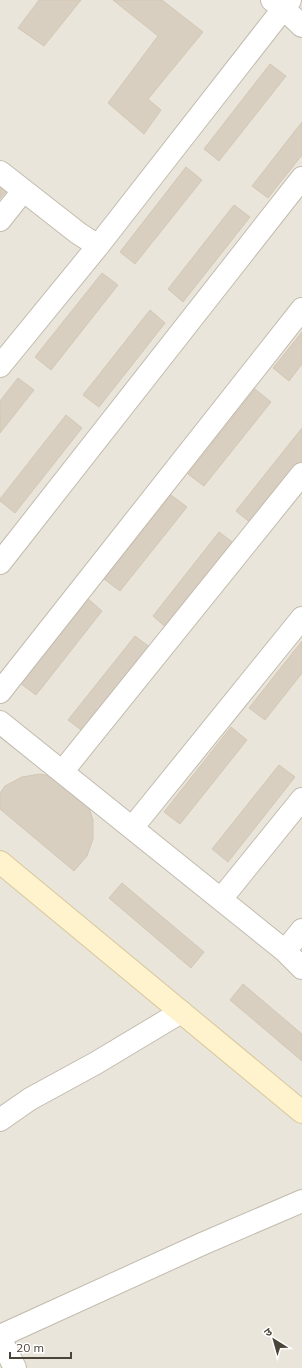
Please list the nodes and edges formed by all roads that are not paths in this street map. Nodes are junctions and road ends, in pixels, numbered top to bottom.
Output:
1 (282, 3) edge
2 (302, 26) edge
3 (0, 172) edge
4 (302, 178) edge
5 (23, 191) junction
6 (0, 220) edge
7 (98, 246) junction
8 (302, 309) edge
9 (0, 366) edge
10 (302, 474) edge
11 (0, 563) edge
12 (302, 618) edge
13 (0, 692) edge
14 (0, 722) edge
15 (62, 772) junction
16 (302, 800) edge
17 (132, 828) junction
18 (0, 862) edge
19 (221, 899) junction
20 (302, 930) edge
21 (285, 951) junction
22 (302, 968) edge
23 (181, 1012) junction
24 (302, 1112) edge
25 (0, 1120) edge
26 (302, 1201) edge
27 (0, 1337) edge
28 (15, 1368) edge

1 - 2 street
1 - 7 street
3 - 5 street
4 - 11 street
5 - 6 street
5 - 7 street
7 - 9 street
8 - 13 street
10 - 15 street
12 - 17 street
14 - 15 street
15 - 17 street
16 - 19 street
17 - 19 street
18 - 23 street
19 - 21 street
20 - 21 street
21 - 22 street
23 - 24 street
23 - 25 street
26 - 27 street
27 - 28 street

